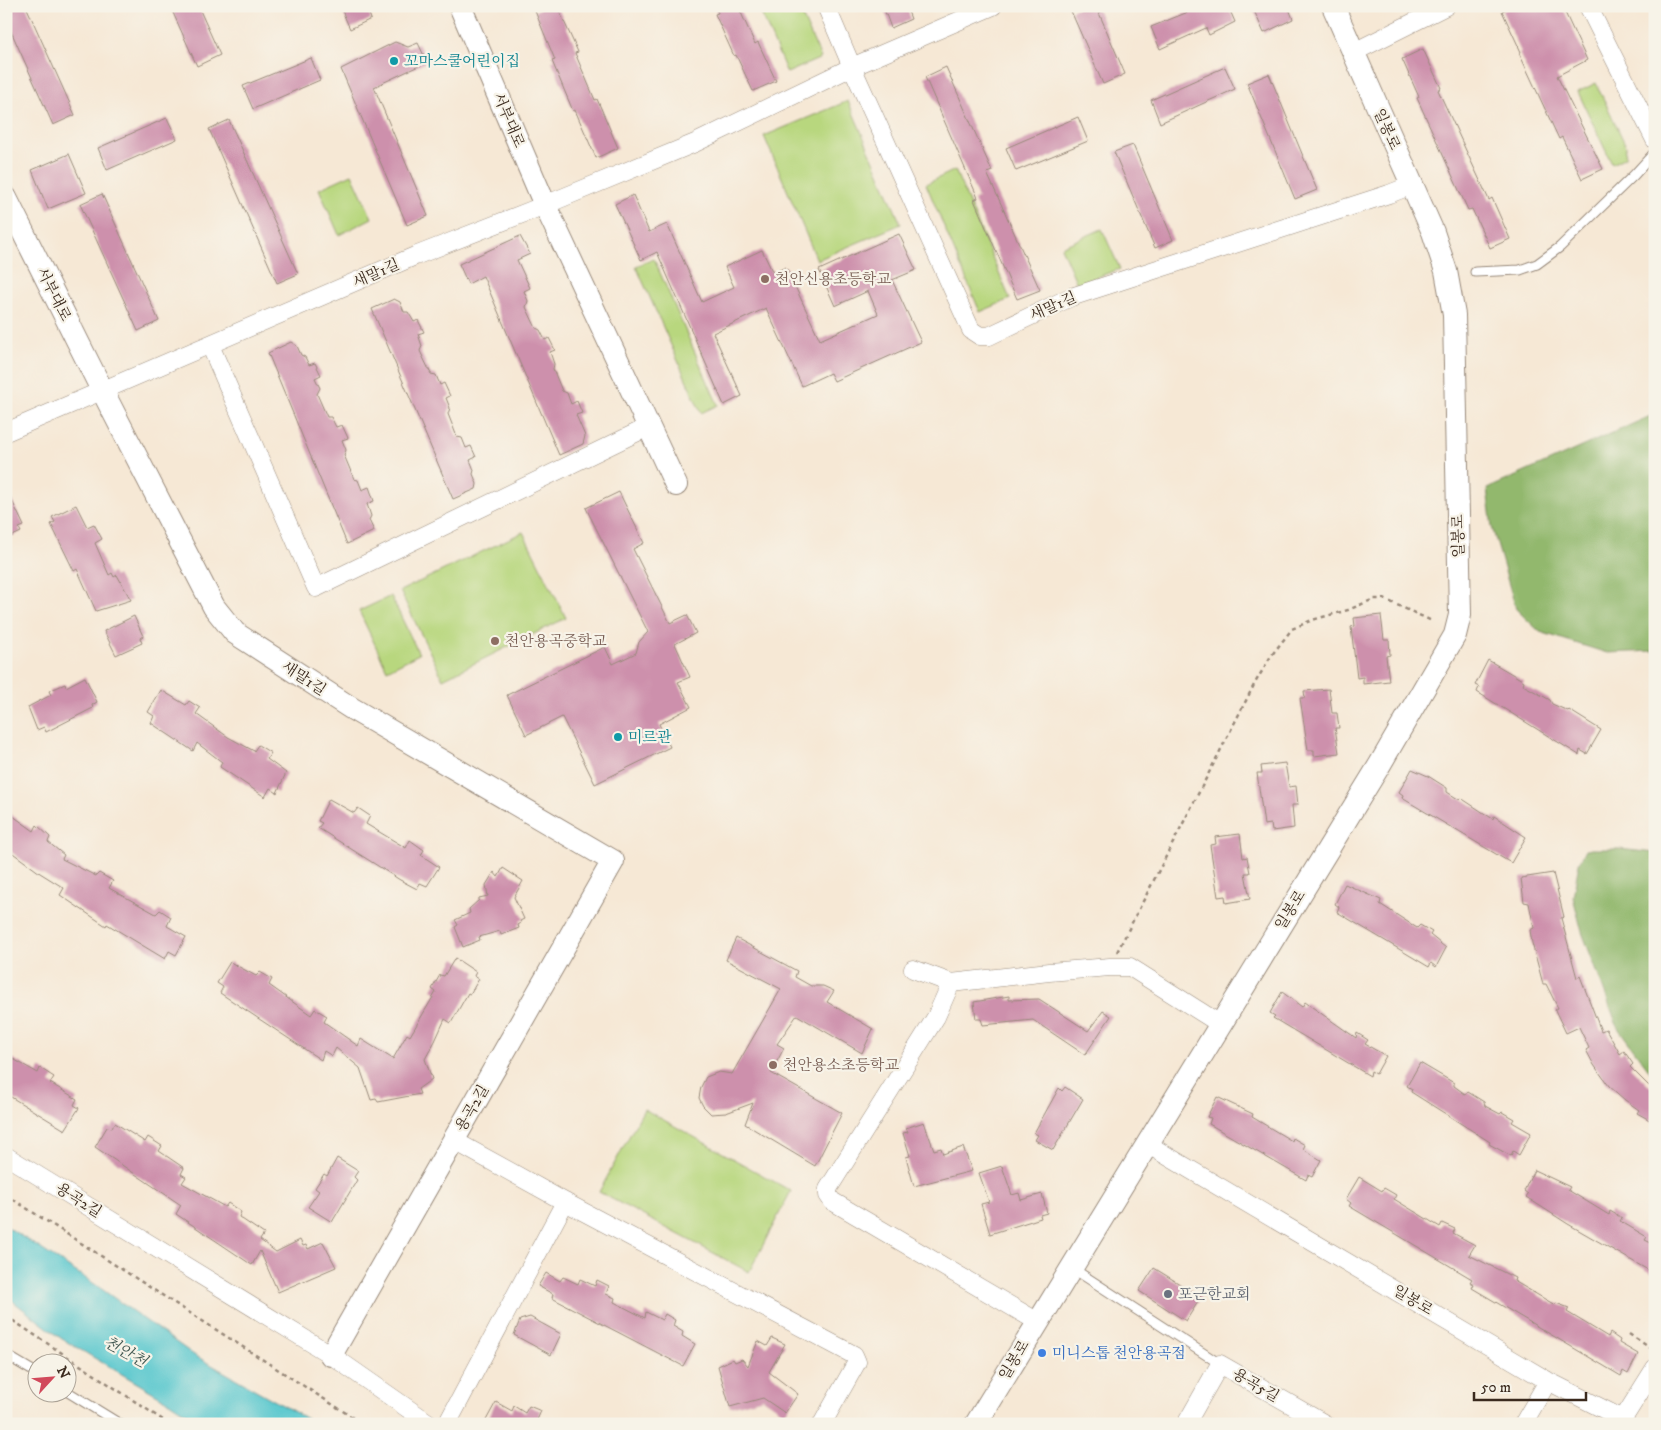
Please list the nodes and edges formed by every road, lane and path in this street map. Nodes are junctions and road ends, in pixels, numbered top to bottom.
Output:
1 (460, 6) edge
2 (826, 6) edge
3 (993, 6) edge
4 (1333, 6) edge
5 (1446, 6) edge
6 (1588, 6) edge
7 (1354, 52) junction
8 (852, 68) junction
9 (1655, 140) edge
10 (1655, 152) edge
11 (1412, 185) junction
12 (6, 198) edge
13 (546, 205) junction
14 (1476, 272) dead end
15 (210, 345) junction
16 (102, 390) junction
17 (648, 427) junction
18 (6, 432) edge
19 (676, 485) dead end
20 (1432, 622) dead end
21 (613, 861) joint
22 (1110, 967) junction
23 (914, 969) dead end
24 (951, 983) junction
25 (1220, 1024) junction
26 (453, 1140) junction
27 (1147, 1144) junction
28 (6, 1156) edge
29 (6, 1195) edge
30 (565, 1202) junction
31 (1071, 1267) junction
32 (6, 1316) edge
33 (1038, 1322) junction
34 (1629, 1334) dead end
35 (1655, 1351) edge
36 (6, 1355) edge
37 (331, 1355) junction
38 (1220, 1364) junction
39 (28, 1368) edge
40 (1655, 1368) edge
41 (1548, 1381) junction
42 (78, 1398) edge
43 (120, 1424) edge
44 (169, 1424) edge
45 (363, 1424) edge
46 (430, 1424) edge
47 (447, 1424) edge
48 (822, 1424) edge
49 (976, 1424) edge
50 (1186, 1424) edge
51 (1324, 1424) edge
52 (1523, 1424) edge

1 - 13 street, 서부대로
2 - 8 street
3 - 8 street, 새말1길
4 - 7 street, 일봉로
5 - 7 street
6 - 9 street
7 - 11 street, 일봉로
8 - 11 street, 새말1길
8 - 13 street, 새말1길
10 - 14 lane
11 - 25 street, 일봉로
12 - 16 street, 서부대로
13 - 15 street, 새말1길
13 - 17 street
15 - 16 street, 새말1길
15 - 17 street
16 - 18 street, 새말1길
16 - 21 street, 새말1길
17 - 19 street
20 - 22 path
21 - 26 street, 용곡2길
22 - 24 street
22 - 25 street
23 - 24 street
24 - 33 street
25 - 27 street, 일봉로
26 - 30 street
26 - 37 street, 용곡2길
27 - 31 street, 일봉로
27 - 41 street, 일봉로
28 - 37 street, 용곡2길
29 - 45 path
30 - 47 street
30 - 48 street
31 - 33 street, 일봉로
31 - 38 lane
32 - 44 path
33 - 49 street, 일봉로
34 - 35 path
36 - 39 lane
37 - 46 street, 용곡2길
38 - 50 street, 용곡5길
38 - 51 street, 용곡5길
40 - 41 street, 일봉로
41 - 52 street
42 - 43 lane

